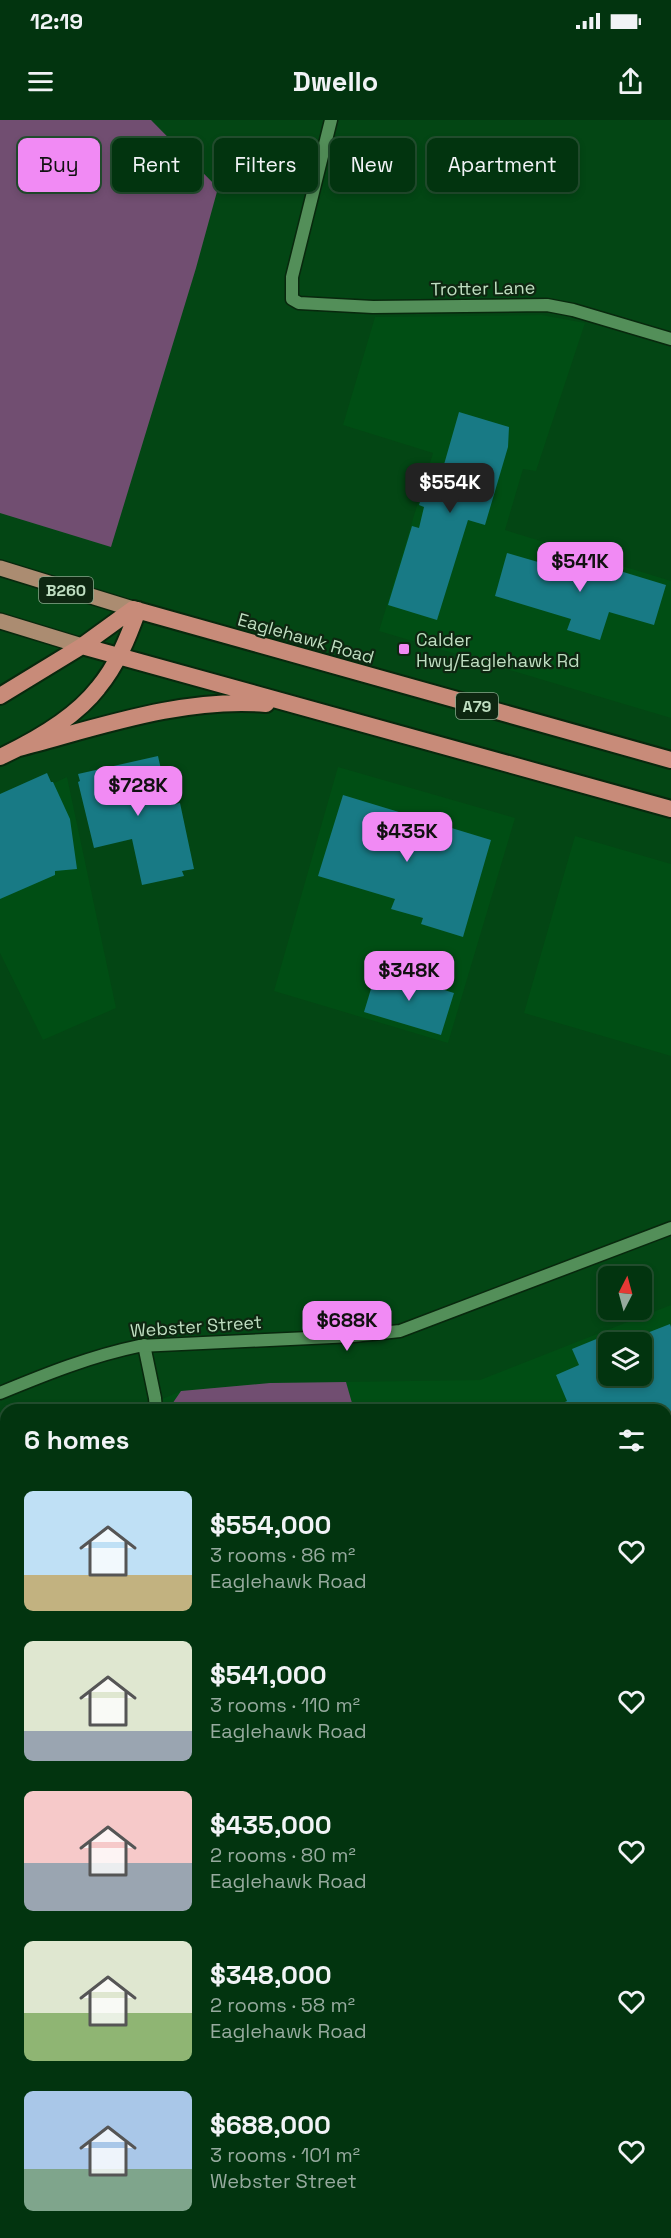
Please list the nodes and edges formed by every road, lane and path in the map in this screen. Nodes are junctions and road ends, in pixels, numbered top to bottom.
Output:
1 (331, 120) edge
2 (671, 339) edge
3 (0, 568) edge
4 (135, 609) junction
5 (0, 621) edge
6 (82, 646) junction
7 (118, 657) junction
8 (0, 696) edge
9 (303, 707) junction
10 (19, 748) junction
11 (0, 757) edge
12 (671, 760) edge
13 (671, 809) edge
14 (671, 1228) edge
15 (144, 1346) junction
16 (0, 1393) edge
17 (156, 1404) edge

1 - 2 street, Trotter Lane
3 - 4 main road, Eaglehawk Road / B260
4 - 6 highway
4 - 7 highway
4 - 12 highway, Eaglehawk Road / A79
5 - 6 main road
6 - 7 highway
6 - 8 highway
7 - 9 highway
7 - 10 highway
9 - 10 highway
9 - 13 highway
10 - 11 highway
14 - 15 street, Webster Street
15 - 16 street, Webster Street
15 - 17 street

